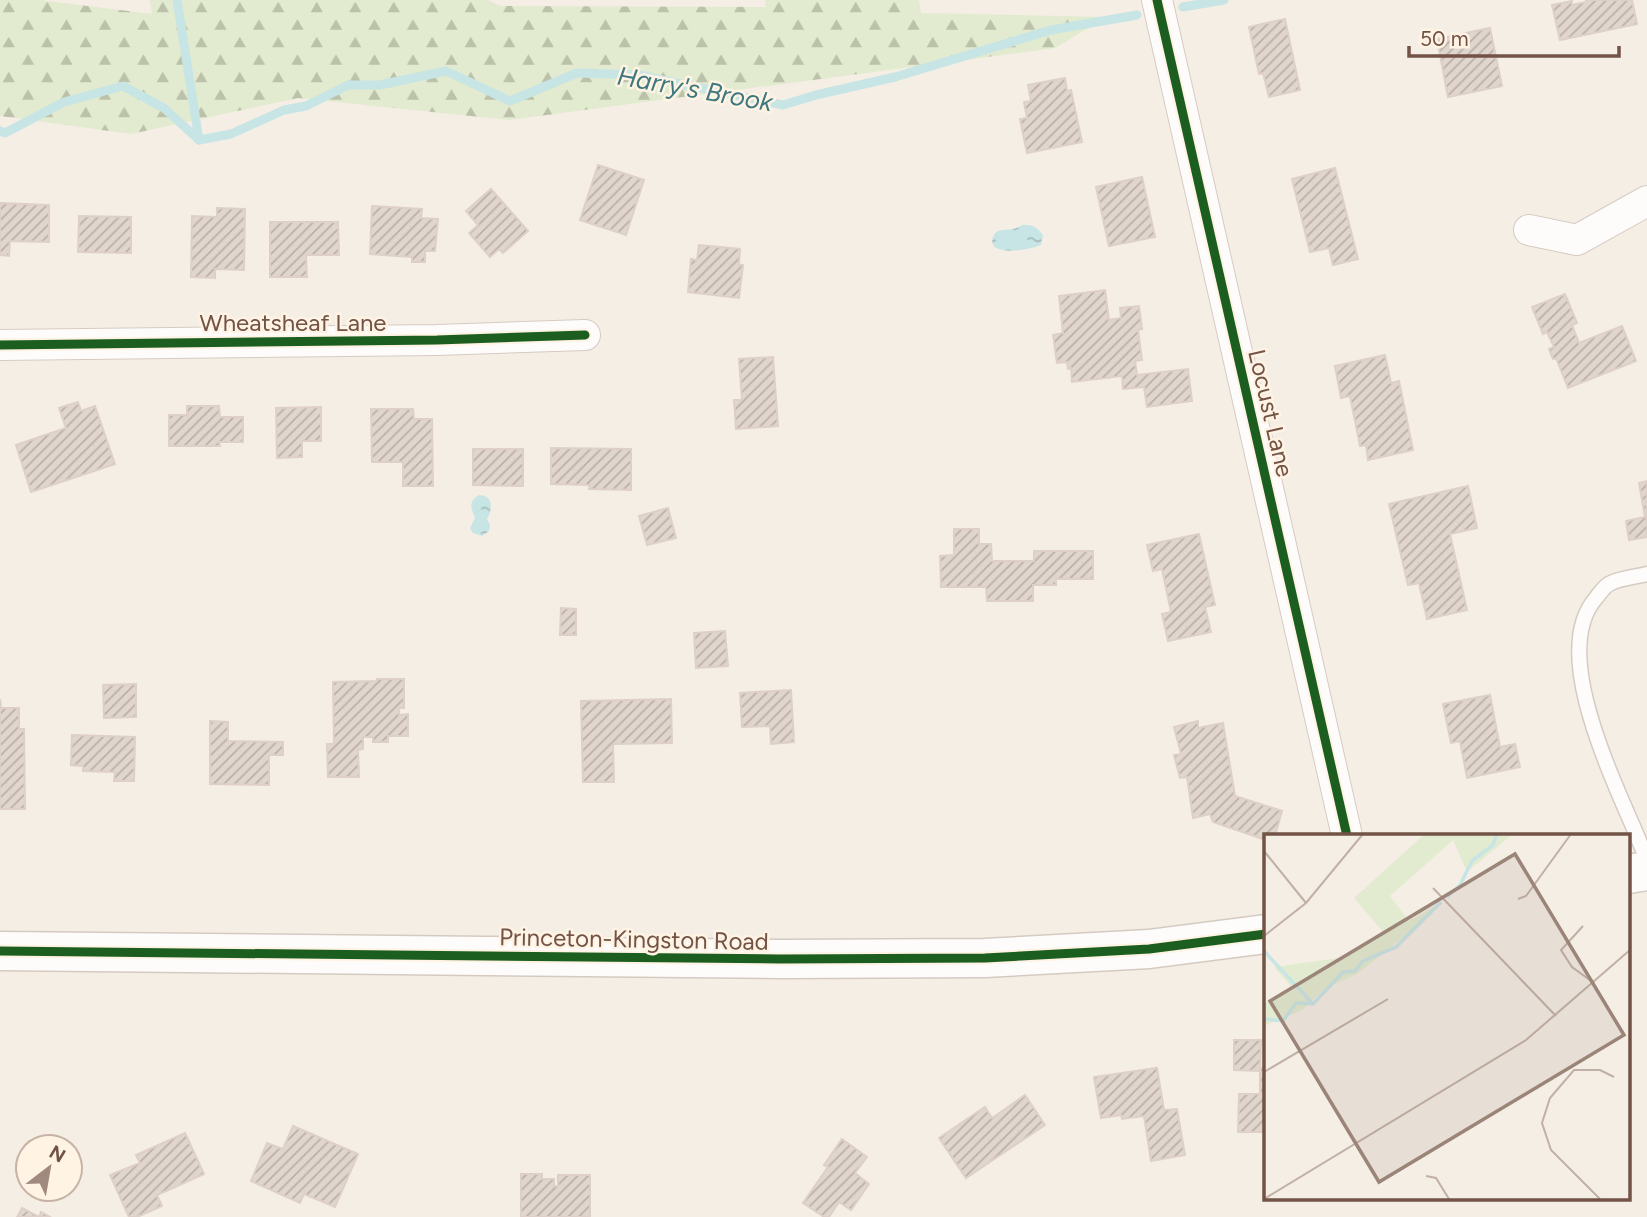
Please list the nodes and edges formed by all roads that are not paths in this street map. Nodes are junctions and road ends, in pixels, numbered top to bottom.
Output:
1 (1157, 0) edge
2 (1647, 201) edge
3 (1529, 230) dead end
4 (585, 335) dead end
5 (0, 345) edge
6 (1647, 574) edge
7 (1347, 834) edge
8 (1647, 860) edge
9 (1264, 933) edge
10 (0, 951) edge

1 - 7 street, Locust Lane
2 - 3 street
4 - 5 street, Wheatsheaf Lane
6 - 8 lane
9 - 10 main road, Princeton-Kingston Road

